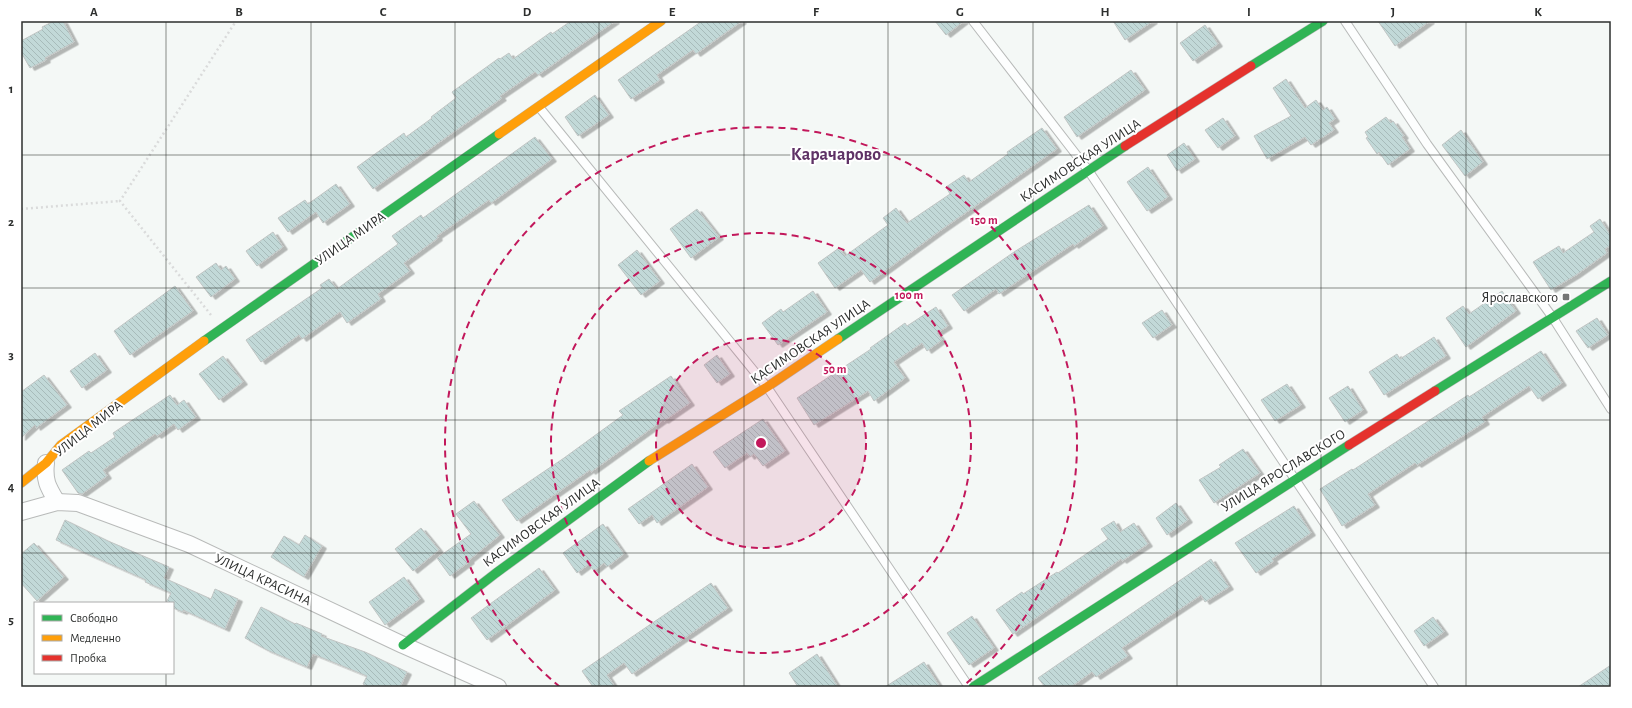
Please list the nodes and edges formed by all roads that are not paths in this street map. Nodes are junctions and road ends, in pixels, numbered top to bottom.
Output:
1 (661, 21) edge
2 (973, 21) edge
3 (1323, 21) edge
4 (1345, 21) edge
5 (539, 107) junction
6 (1088, 170) junction
7 (1611, 281) edge
8 (1553, 318) junction
9 (767, 387) junction
10 (1611, 409) edge
11 (46, 463) junction
12 (1295, 479) junction
13 (21, 483) edge
14 (58, 502) junction
15 (21, 512) edge
16 (403, 645) junction
17 (498, 687) edge
18 (969, 687) edge
19 (973, 687) edge
20 (1434, 687) edge

1 - 5 street, УЛИЦА МИРА
2 - 6 lane
3 - 6 street, КАСИМОВСКАЯ УЛИЦА
4 - 8 lane
5 - 9 lane
5 - 11 street, УЛИЦА МИРА
6 - 9 street, КАСИМОВСКАЯ УЛИЦА
6 - 12 lane
7 - 8 street, УЛИЦА ЯРОСЛАВСКОГО
8 - 10 lane
8 - 12 street, УЛИЦА ЯРОСЛАВСКОГО
9 - 16 street, КАСИМОВСКАЯ УЛИЦА
9 - 18 lane
11 - 13 street, УЛИЦА МИРА
11 - 14 street, УЛИЦА МИРА
12 - 19 street, УЛИЦА ЯРОСЛАВСКОГО
12 - 20 lane
14 - 15 street, УЛИЦА КРАСИНА
14 - 16 street, УЛИЦА КРАСИНА
16 - 17 street, УЛИЦА КРАСИНА

